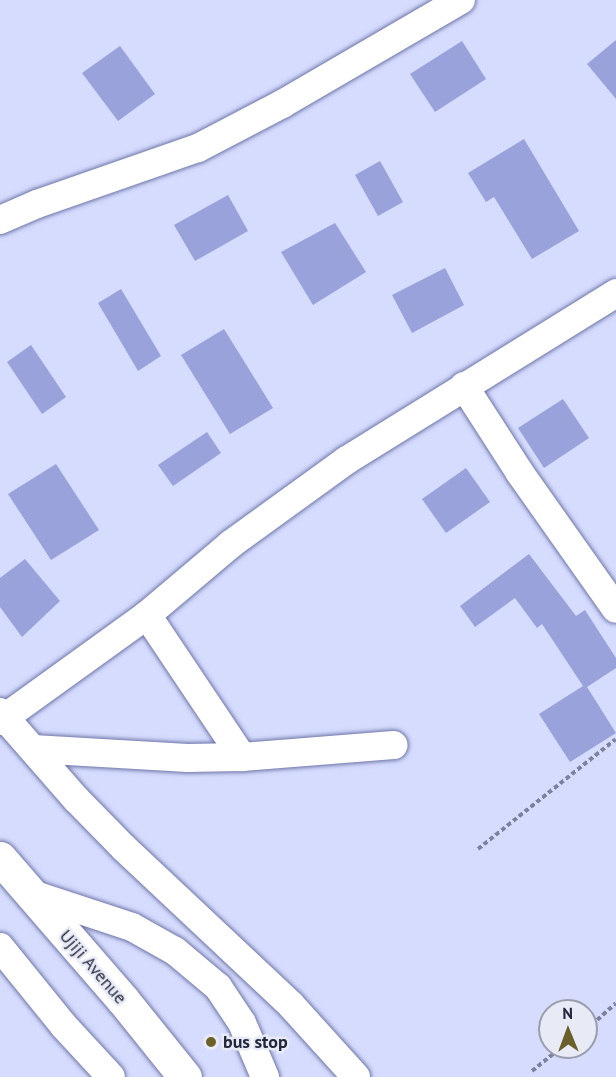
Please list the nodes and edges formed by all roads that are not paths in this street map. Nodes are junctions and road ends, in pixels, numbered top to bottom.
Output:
1 (461, 0) edge
2 (0, 220) edge
3 (616, 293) edge
4 (464, 386) junction
5 (616, 609) edge
6 (147, 615) junction
7 (2, 717) edge
8 (394, 745) dead end
9 (33, 749) junction
10 (242, 757) junction
11 (0, 858) edge
12 (29, 893) junction
13 (0, 947) edge
14 (111, 1077) edge
15 (185, 1077) edge
16 (265, 1077) edge
17 (356, 1077) edge

1 - 2 street
3 - 4 street
4 - 5 street
4 - 6 street
6 - 7 street
6 - 10 street
7 - 9 street
8 - 10 street
9 - 10 street
9 - 17 street
11 - 12 street, Ujiji Avenue
12 - 15 street, Ujiji Avenue
12 - 16 street
13 - 14 street

